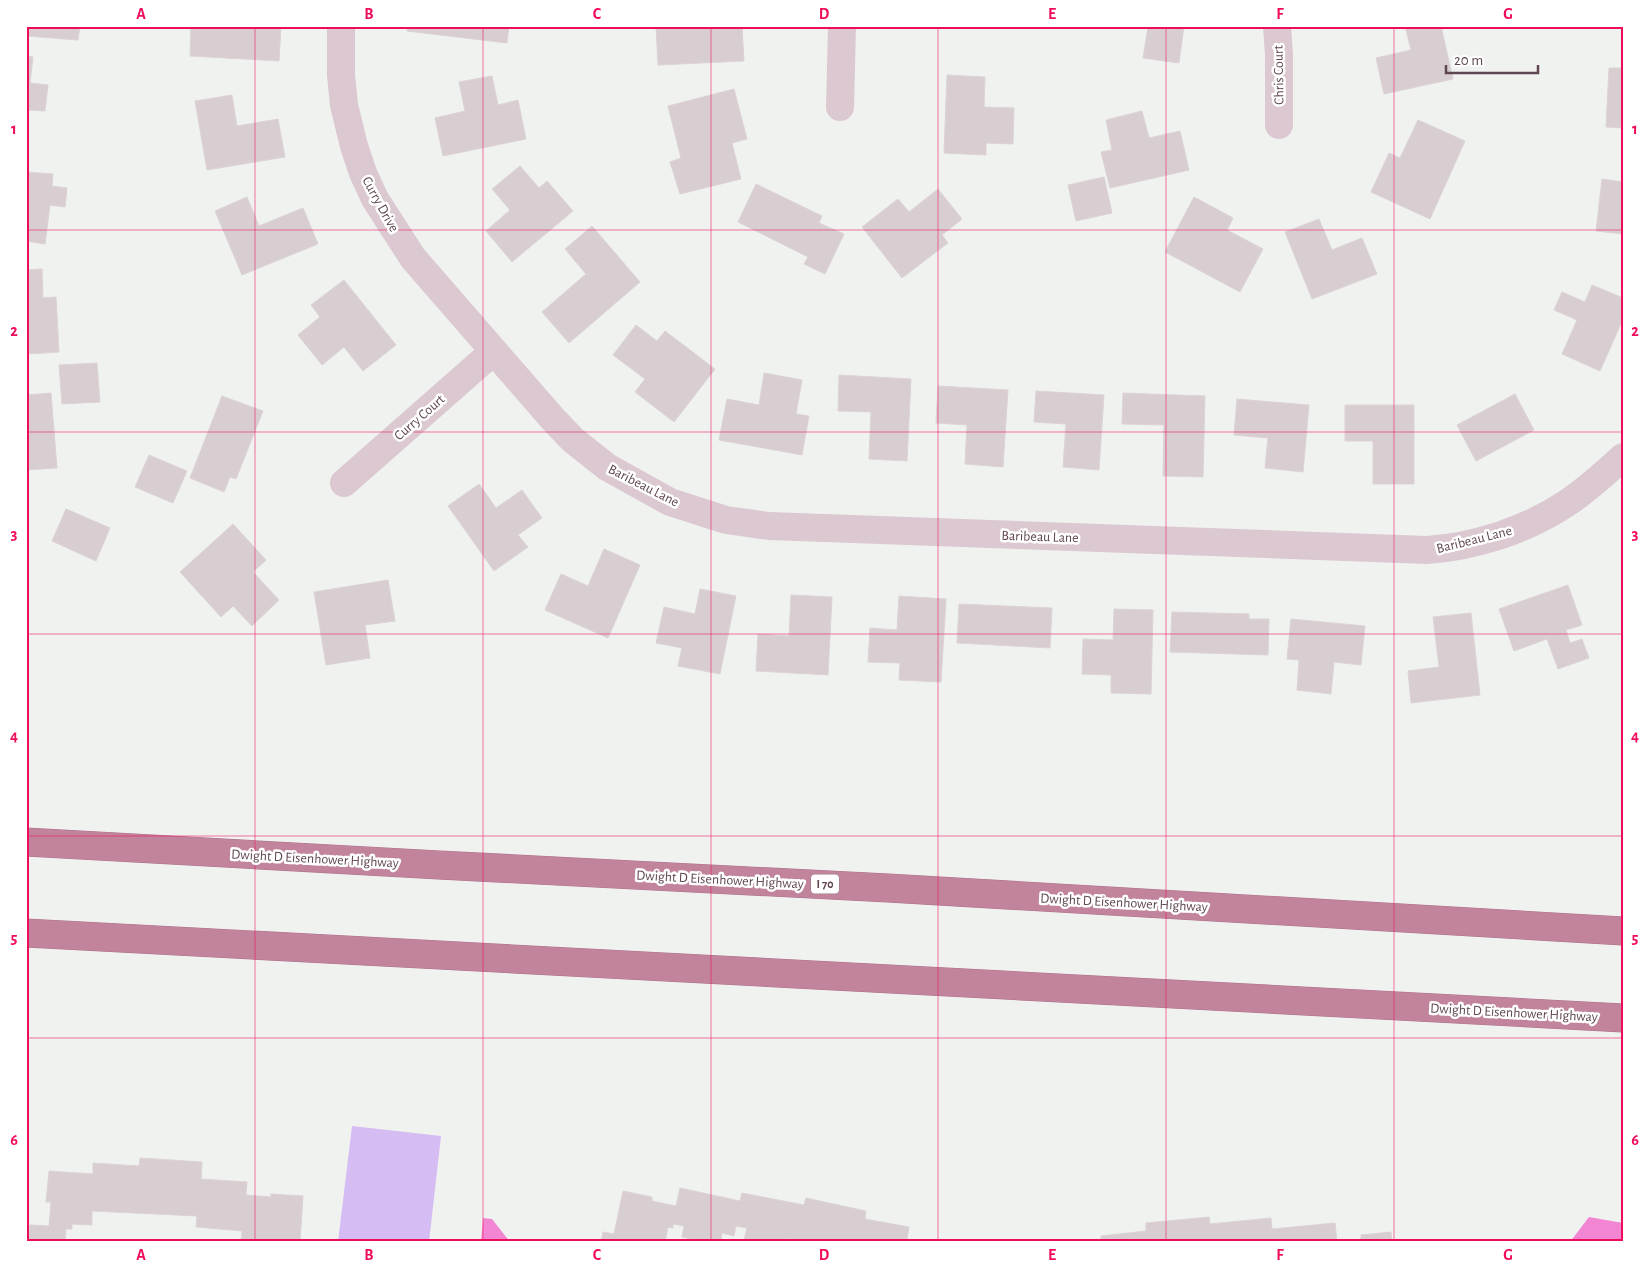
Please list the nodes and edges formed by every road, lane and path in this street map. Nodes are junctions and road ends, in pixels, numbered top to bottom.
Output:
1 (341, 26) edge
2 (842, 26) edge
3 (1277, 26) edge
4 (840, 107) dead end
5 (1279, 125) dead end
6 (494, 351) junction
7 (1623, 456) edge
8 (344, 483) dead end
9 (26, 842) edge
10 (1623, 931) edge
11 (26, 933) edge
12 (1623, 1018) edge

1 - 6 street, Curry Drive
2 - 4 street
3 - 5 street, Chris Court
6 - 7 street, Baribeau Lane
6 - 8 street, Curry Court
9 - 10 highway, Dwight D Eisenhower Highway / I 70
11 - 12 highway, Dwight D Eisenhower Highway

